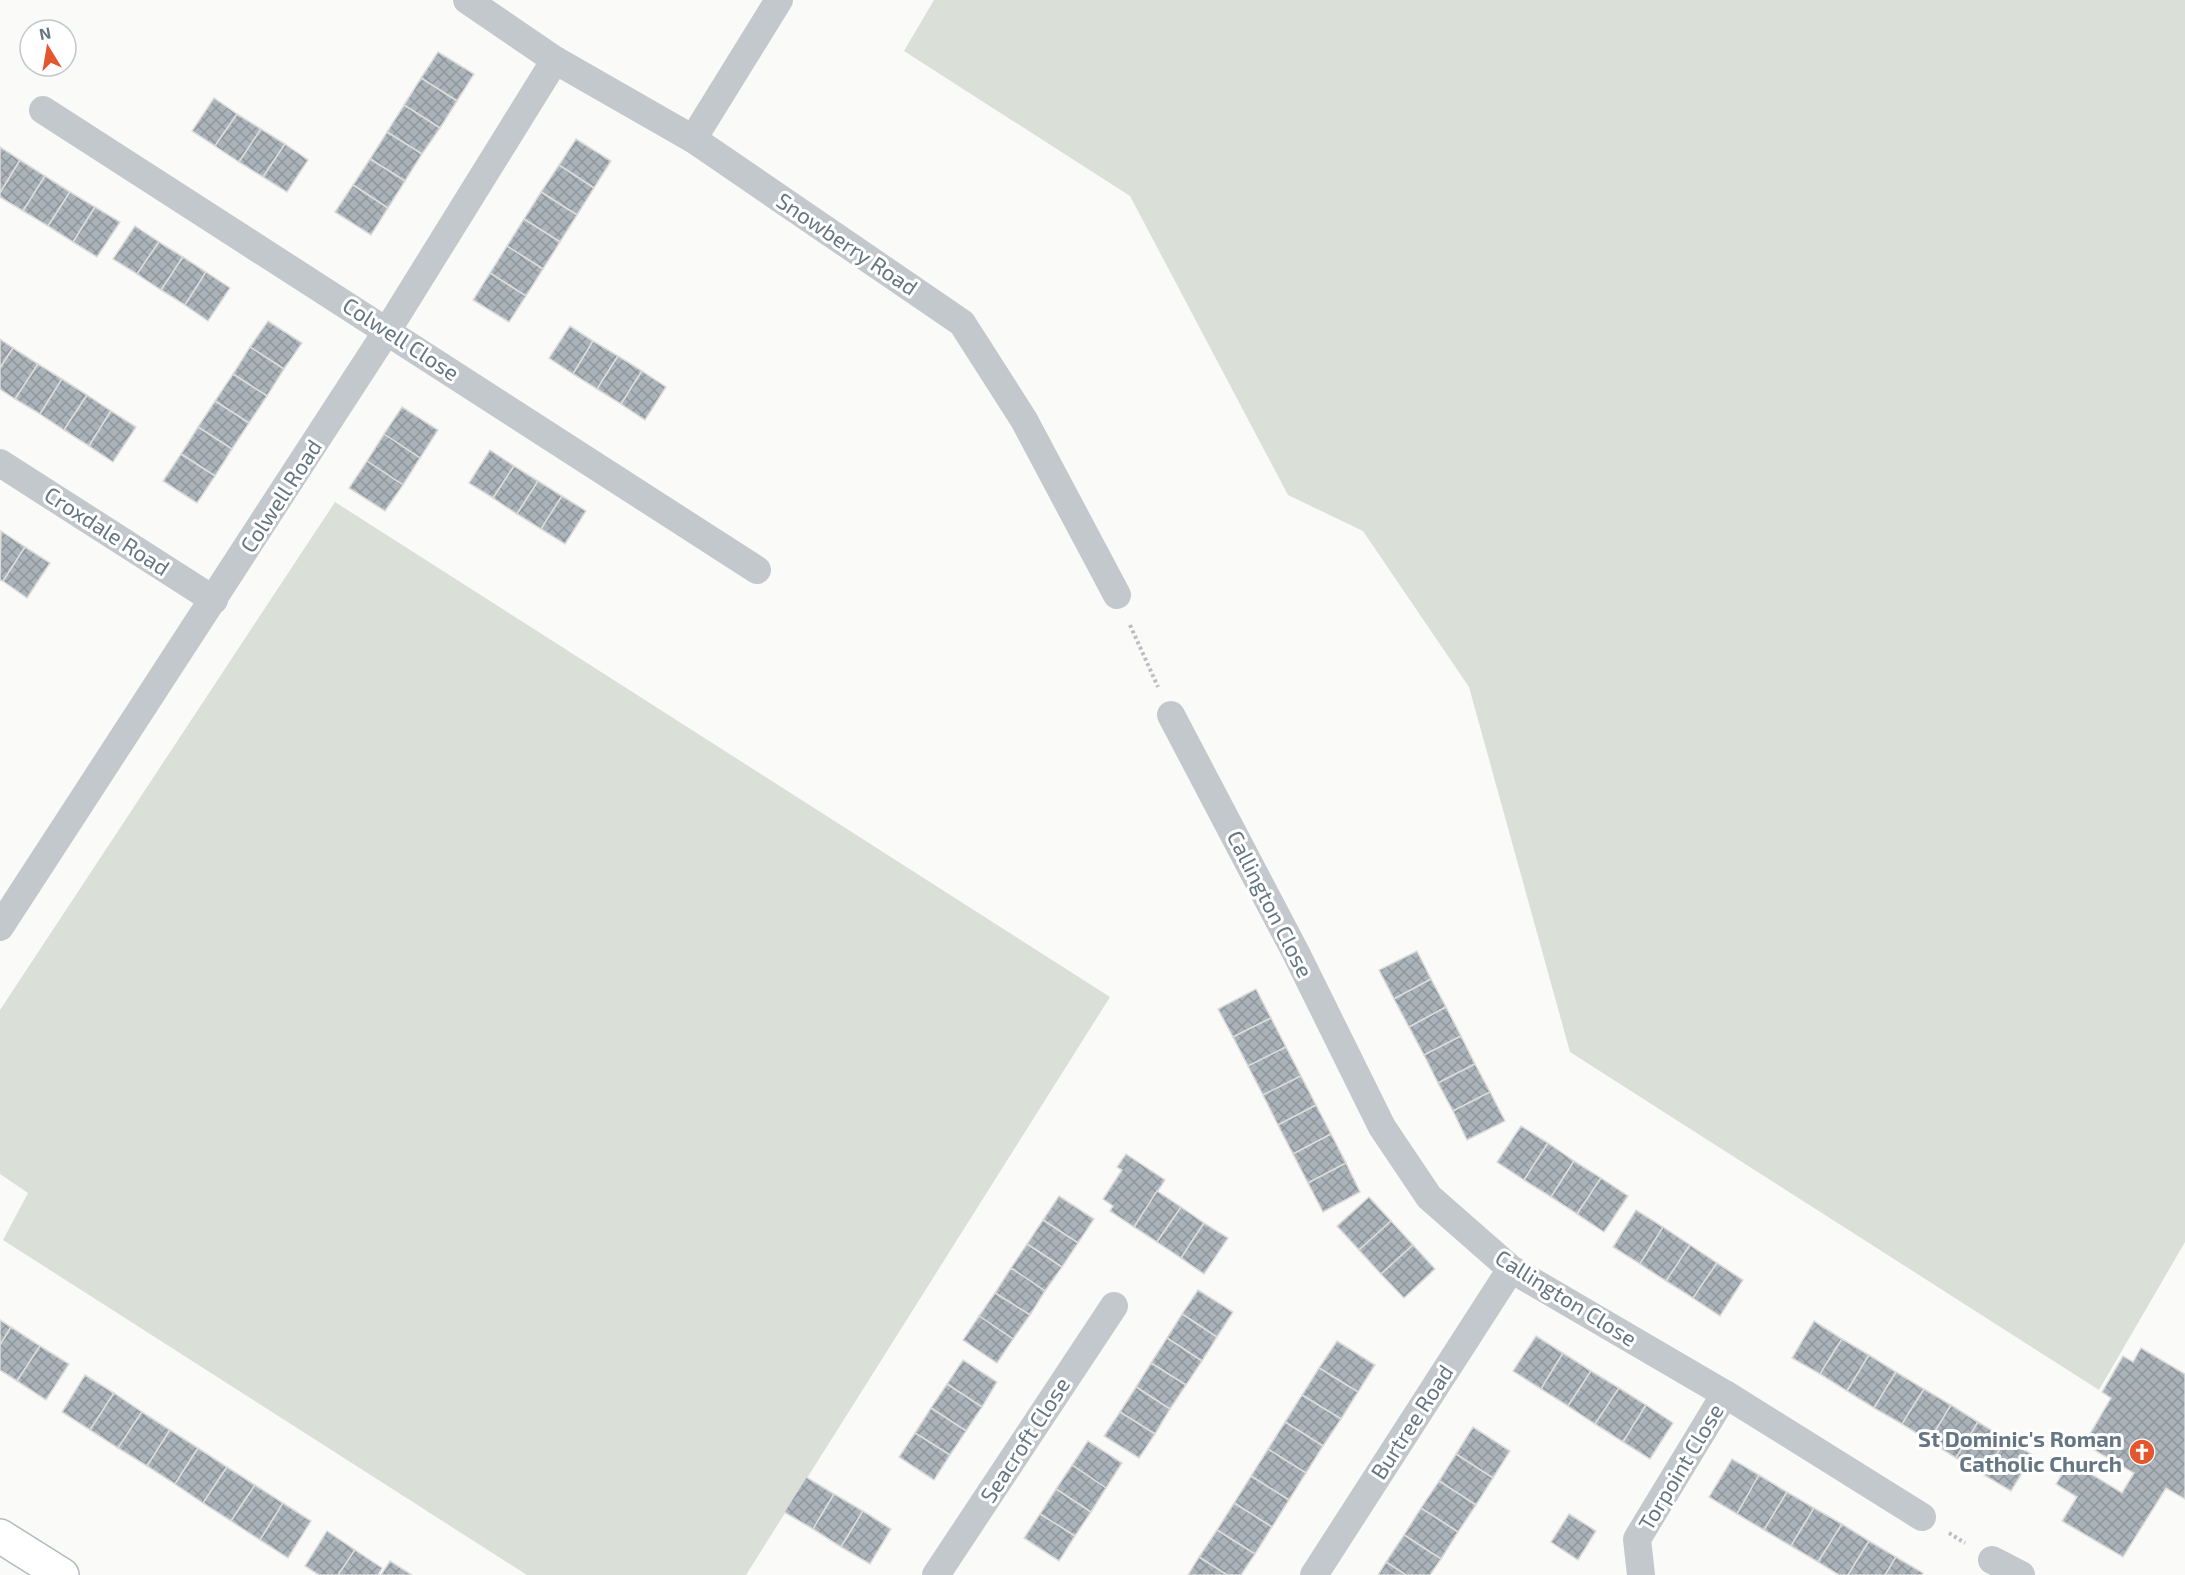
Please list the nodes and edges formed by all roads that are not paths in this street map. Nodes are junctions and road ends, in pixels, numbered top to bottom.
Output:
1 (466, 0) edge
2 (780, 0) edge
3 (555, 60) junction
4 (43, 110) dead end
5 (693, 139) junction
6 (387, 331) junction
7 (0, 463) edge
8 (757, 570) dead end
9 (1117, 595) road end
10 (214, 600) junction
11 (1171, 716) road end
12 (0, 927) edge
13 (1511, 1269) junction
14 (1114, 1306) dead end
15 (1725, 1394) junction
16 (1922, 1517) road end
17 (0, 1536) edge
18 (1992, 1560) road end
19 (62, 1575) edge
20 (936, 1575) edge
21 (1314, 1575) edge
22 (1641, 1575) edge
23 (2021, 1575) edge

1 - 3 street, Snowberry Road
2 - 5 street
3 - 5 street, Snowberry Road
3 - 6 street, Colwell Road
4 - 6 street, Colwell Close
5 - 9 street, Snowberry Road
6 - 8 street, Colwell Close
6 - 10 street, Colwell Road
7 - 10 street, Croxdale Road
10 - 12 street, Colwell Road
11 - 13 street, Callington Close
13 - 15 street, Callington Close
13 - 21 street, Burtree Road
14 - 20 street, Seacroft Close
15 - 16 street, Callington Close
15 - 22 street, Torpoint Close
17 - 19 street
18 - 23 street

